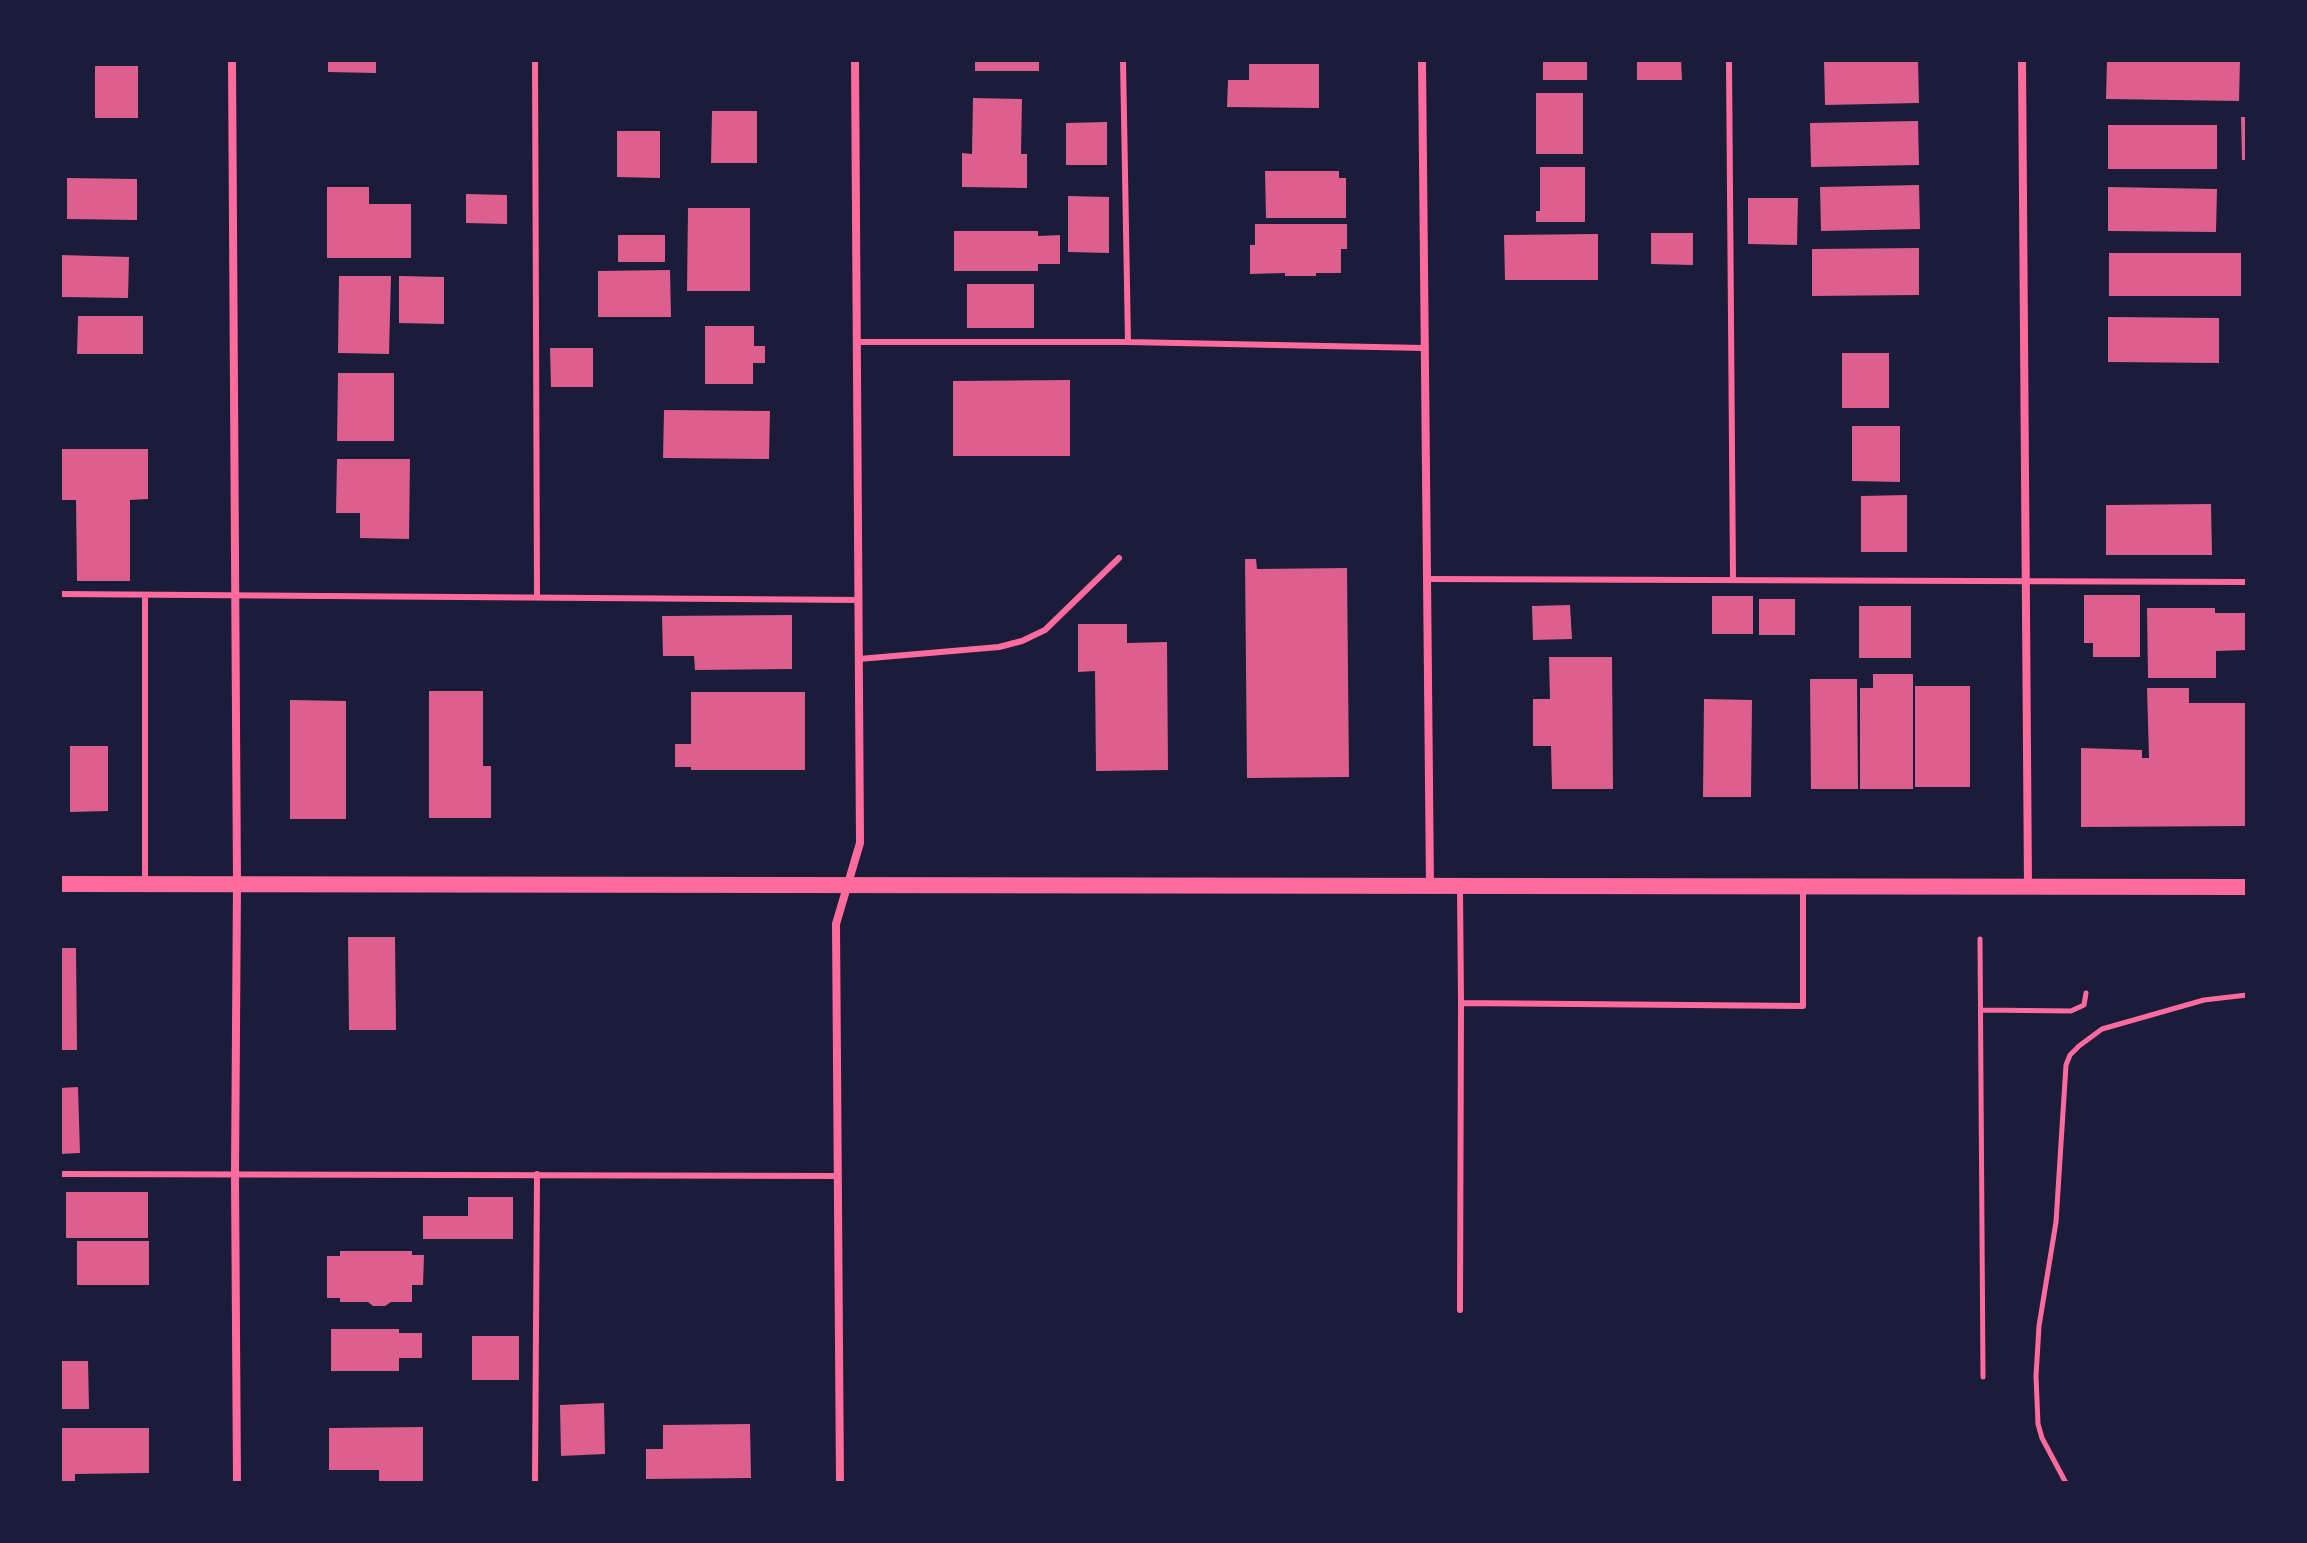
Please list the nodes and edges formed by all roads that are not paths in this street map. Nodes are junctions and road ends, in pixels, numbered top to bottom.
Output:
1 (232, 60) edge
2 (535, 60) edge
3 (855, 60) edge
4 (1123, 60) edge
5 (1422, 60) edge
6 (1729, 60) edge
7 (2022, 60) edge
8 (857, 342) junction
9 (1128, 342) junction
10 (1424, 348) junction
11 (1119, 558) dead end
12 (1426, 579) junction
13 (1733, 580) junction
14 (2026, 581) junction
15 (2247, 582) edge
16 (60, 594) edge
17 (145, 595) junction
18 (235, 595) junction
19 (537, 597) junction
20 (859, 600) junction
21 (859, 659) junction
22 (60, 884) edge
23 (145, 884) junction
24 (237, 884) junction
25 (849, 885) junction
26 (1430, 886) junction
27 (1460, 886) junction
28 (1803, 886) junction
29 (2028, 887) junction
30 (2247, 887) edge
31 (1461, 1003) junction
32 (60, 1174) edge
33 (235, 1174) junction
34 (537, 1174) junction
35 (838, 1176) junction
36 (1460, 1310) dead end
37 (237, 1483) edge
38 (535, 1483) edge
39 (840, 1483) edge

1 - 18 street
2 - 19 lane
3 - 8 street
4 - 9 lane
5 - 10 street
6 - 13 lane
7 - 14 street
8 - 9 lane
8 - 20 street
9 - 10 lane
10 - 12 street
11 - 21 lane
12 - 13 lane
12 - 26 street
13 - 14 lane
14 - 15 lane
14 - 29 street
16 - 17 lane
17 - 18 lane
17 - 23 lane
18 - 19 lane
18 - 24 street
19 - 20 lane
20 - 21 street
21 - 25 street
22 - 23 main road
23 - 24 main road
24 - 25 main road
24 - 33 street
25 - 26 main road
25 - 35 street
26 - 27 main road
27 - 28 main road
27 - 31 lane
28 - 29 main road
28 - 31 lane
29 - 30 main road
31 - 36 lane
32 - 33 lane
33 - 34 lane
33 - 37 street
34 - 35 lane
34 - 38 lane
35 - 39 street

